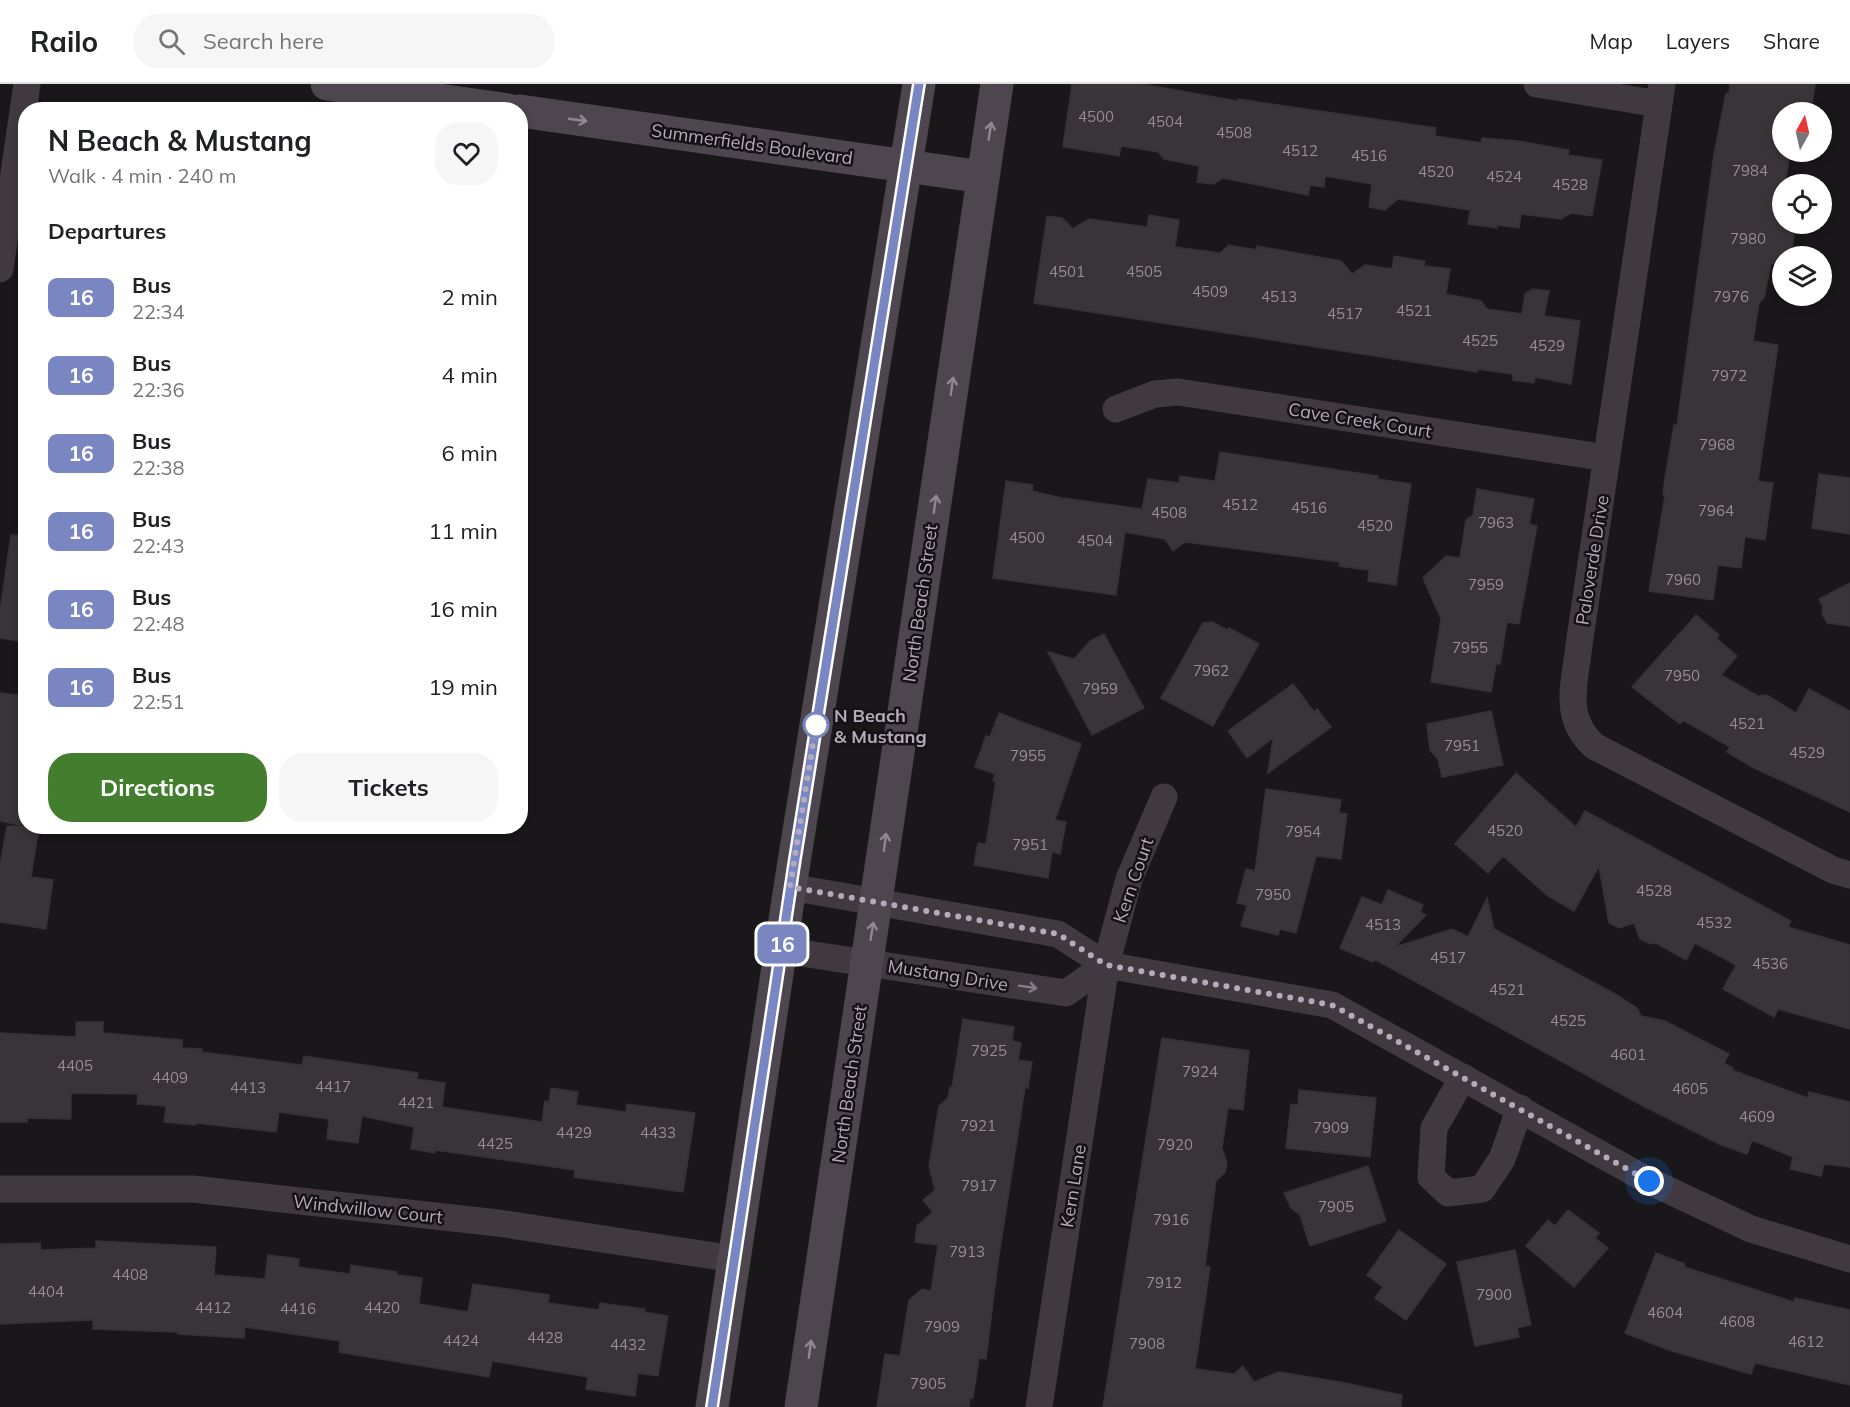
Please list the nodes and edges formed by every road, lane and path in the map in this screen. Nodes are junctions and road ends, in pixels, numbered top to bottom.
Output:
1 (27, 84) edge
2 (919, 84) edge
3 (994, 84) edge
4 (1538, 84) edge
5 (339, 85) edge
6 (1660, 94) edge
7 (24, 102) edge
8 (454, 102) edge
9 (528, 112) edge
10 (18, 146) edge
11 (906, 166) junction
12 (983, 177) junction
13 (0, 269) edge
14 (1116, 409) dead end
15 (1607, 458) junction
16 (1164, 797) dead end
17 (1850, 875) edge
18 (790, 887) junction
19 (876, 900) junction
20 (781, 950) junction
21 (867, 963) junction
22 (1106, 965) junction
23 (1463, 1077) junction
24 (1520, 1108) junction
25 (0, 1188) edge
26 (1850, 1258) edge
27 (734, 1259) junction
28 (712, 1407) edge
29 (801, 1407) edge
30 (1039, 1407) edge

1 - 7 street
2 - 11 main road
12 -> 3 main road, North Beach Street
4 - 6 street
5 - 8 main road
6 - 15 street, Paloverde Drive
9 -> 11 main road, Summerfields Boulevard
10 - 13 street
11 - 12 main road, Summerfields Boulevard
11 - 18 main road
19 -> 12 main road, North Beach Street
14 - 15 street, Cave Creek Court
15 - 17 street, Paloverde Drive
16 - 22 street, Kern Court
18 - 19 street
18 - 20 main road
21 -> 19 main road, North Beach Street
19 - 22 street
20 - 21 street, Mustang Drive
20 - 27 main road
21 -> 22 street, Mustang Drive
29 -> 21 main road, North Beach Street
22 - 23 street
22 - 30 street, Kern Lane
23 - 24 street
23 - 24 street
24 - 26 street
25 - 27 street, Windwillow Court
27 - 28 main road

